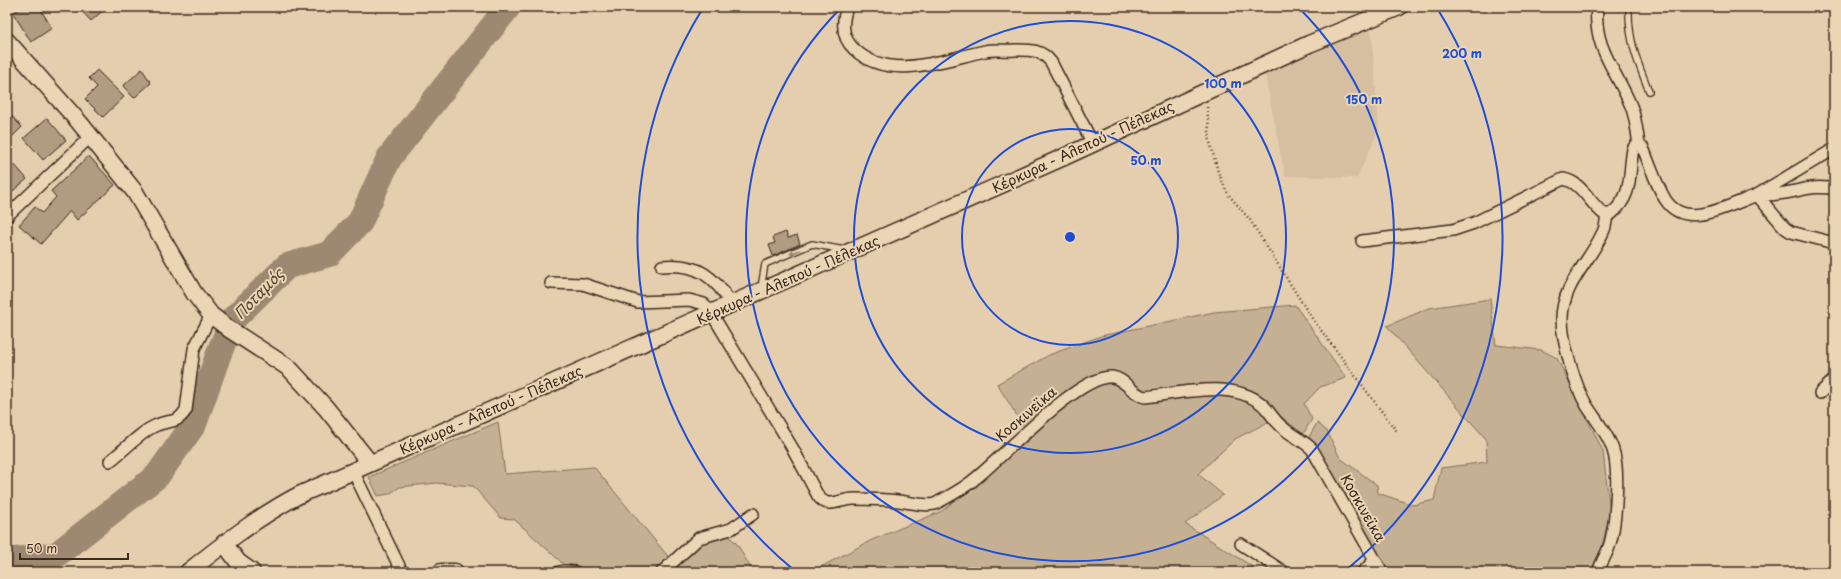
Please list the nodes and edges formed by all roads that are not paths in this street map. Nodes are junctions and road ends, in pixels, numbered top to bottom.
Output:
1 (847, 7) edge
2 (1399, 7) edge
3 (1597, 7) edge
4 (1629, 7) edge
5 (7, 41) edge
6 (1649, 91) dead end
7 (91, 136) junction
8 (1093, 144) junction
9 (1639, 145) junction
10 (1834, 150) edge
11 (1834, 189) edge
12 (1757, 194) junction
13 (1607, 214) junction
14 (7, 216) edge
15 (1362, 241) dead end
16 (1834, 243) edge
17 (852, 252) junction
18 (662, 266) dead end
19 (551, 283) dead end
20 (760, 292) junction
21 (732, 305) junction
22 (712, 314) junction
23 (215, 318) junction
24 (1834, 380) edge
25 (1820, 393) dead end
26 (110, 461) dead end
27 (370, 463) junction
28 (353, 471) junction
29 (753, 514) dead end
30 (224, 543) junction
31 (1241, 544) dead end
32 (1375, 560) junction
33 (188, 572) edge
34 (252, 572) edge
35 (402, 572) edge
36 (441, 572) edge
37 (455, 572) edge
38 (559, 572) edge
39 (575, 572) edge
40 (662, 572) edge
41 (1284, 572) edge
42 (1364, 572) edge
43 (1382, 572) edge
44 (1598, 572) edge

1 - 8 street
2 - 8 main road, Κέρκυρα - Αλεπού - Πέλεκας
3 - 9 street
4 - 6 lane
5 - 7 main road
7 - 14 street
7 - 23 main road
8 - 17 main road, Κέρκυρα - Αλεπού - Πέλεκας
9 - 12 street
9 - 13 street
10 - 12 street
11 - 12 street
12 - 16 street
13 - 15 street
13 - 44 street
17 - 20 main road, Κέρκυρα - Αλεπού - Πέλεκας
17 -> 20 lane
18 - 21 street
19 - 22 street
20 - 21 main road, Κέρκυρα - Αλεπού - Πέλεκας
21 - 22 main road, Κέρκυρα - Αλεπού - Πέλεκας
22 - 27 main road, Κέρκυρα - Αλεπού - Πέλεκας
22 - 32 street, Κοσκινεϊκα
23 - 26 street
23 - 27 main road
24 - 25 street
27 - 28 main road, Κέρκυρα - Αλεπού - Πέλεκας
28 - 30 main road, Κέρκυρα - Αλεπού - Πέλεκας
28 - 35 street
29 - 40 street
30 - 33 main road, Κέρκυρα - Αλεπού - Πέλεκας
30 - 34 main road
31 - 41 street
32 - 42 street
32 - 43 street, Κοσκινεϊκα
36 - 37 main road
38 - 39 street

